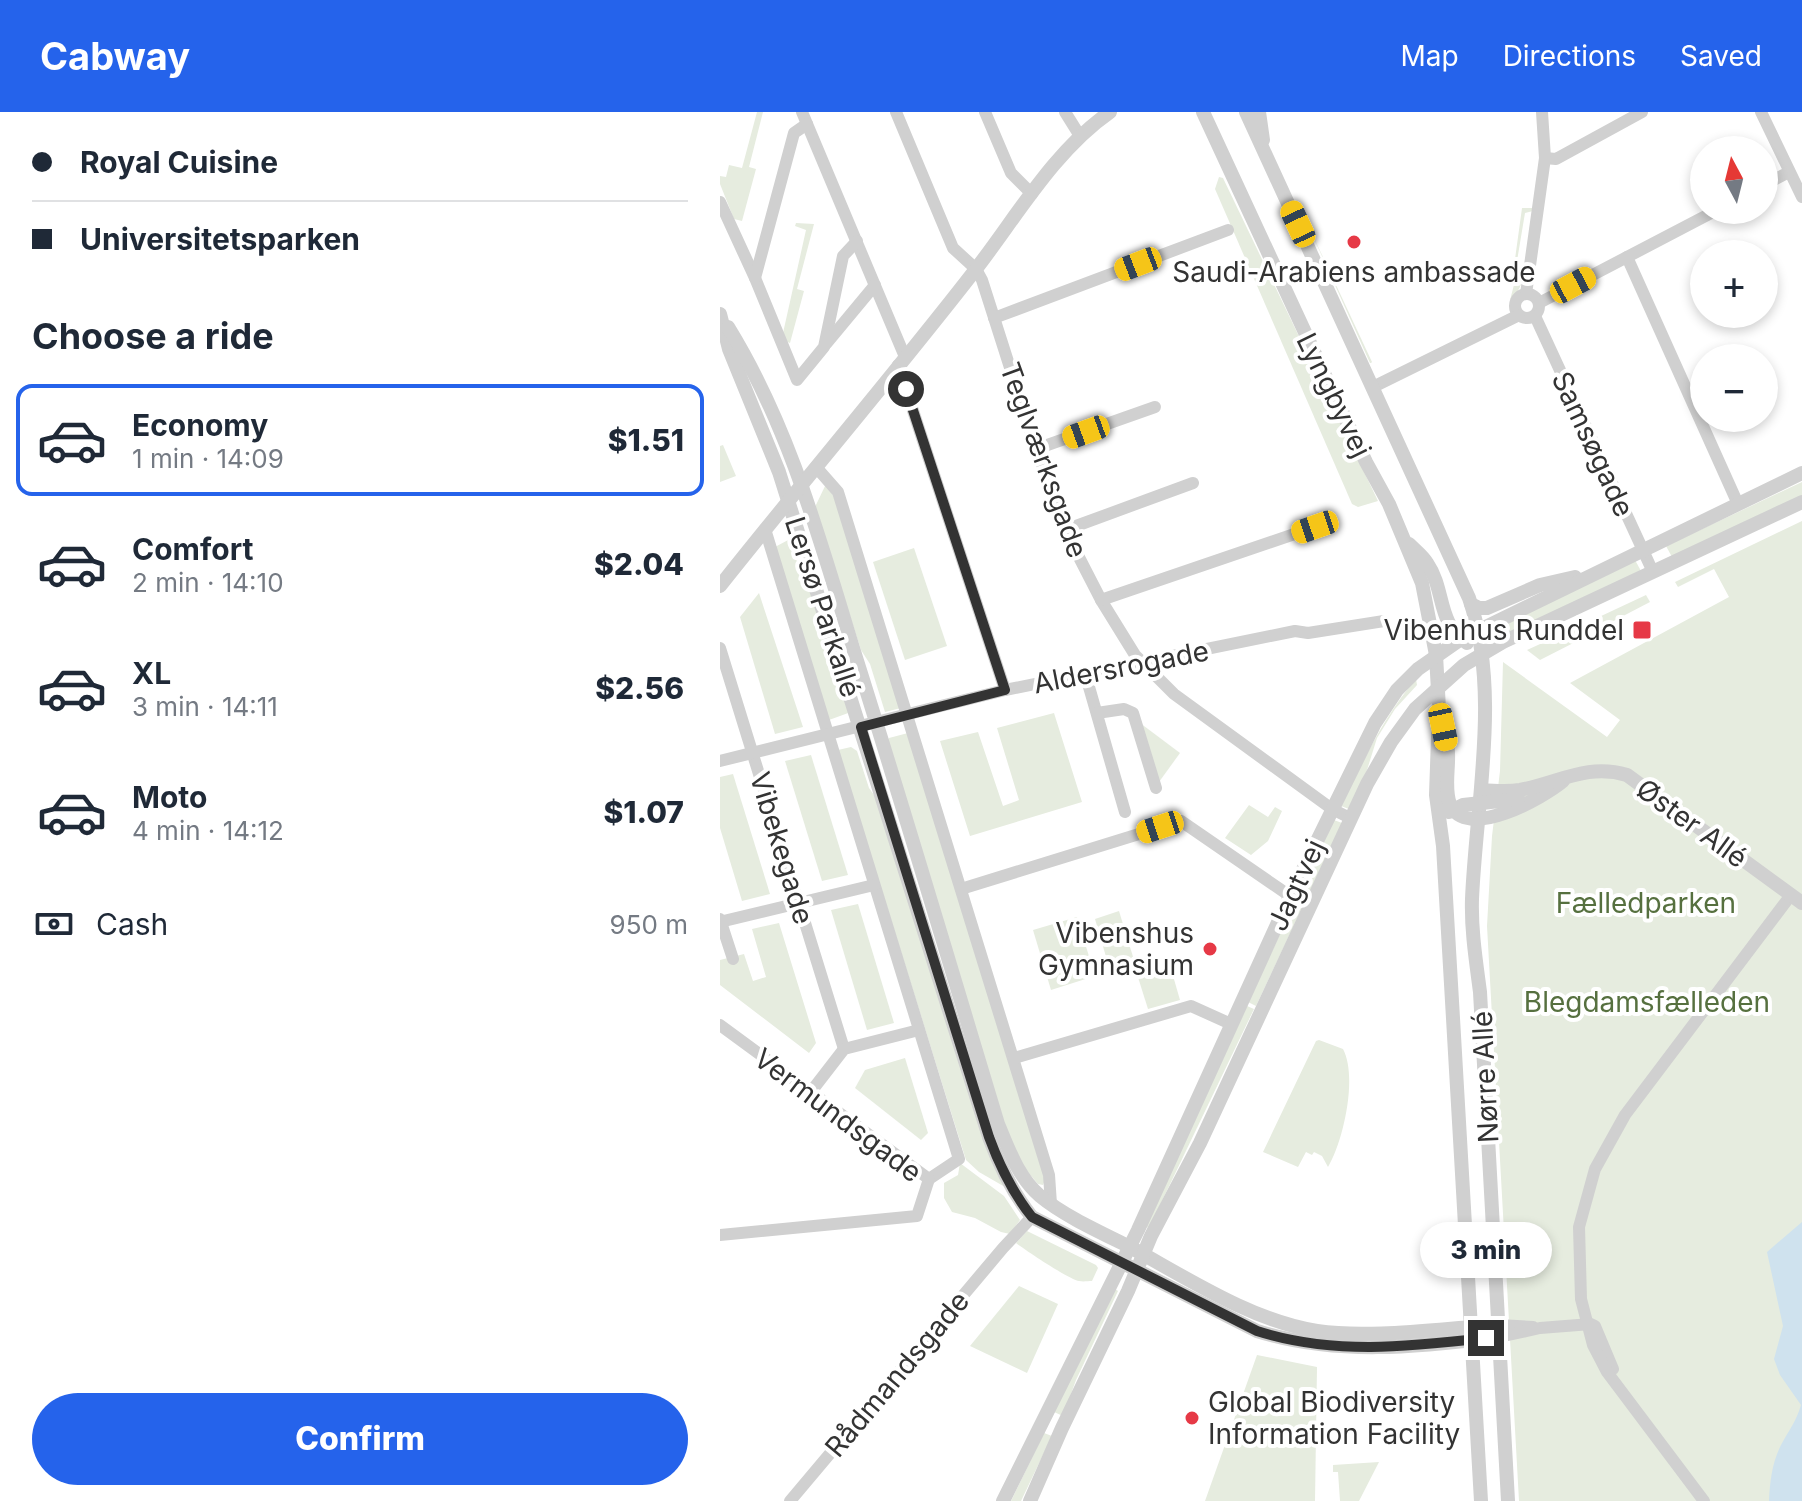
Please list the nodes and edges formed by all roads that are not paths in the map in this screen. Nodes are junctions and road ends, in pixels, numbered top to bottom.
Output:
1 (896, 112) edge
2 (985, 112) edge
3 (1065, 112) edge
4 (1110, 112) edge
5 (1203, 112) edge
6 (1246, 112) edge
7 (1259, 112) edge
8 (1542, 112) edge
9 (1642, 112) edge
10 (1761, 112) edge
11 (804, 118) edge
12 (1080, 136) junction
13 (1263, 148) junction
14 (1545, 158) junction
15 (1789, 172) junction
16 (1778, 178) edge
17 (1032, 194) junction
18 (1802, 197) edge
19 (720, 202) edge
20 (1690, 224) edge
21 (1228, 230) dead end
22 (857, 241) junction
23 (1627, 257) junction
24 (976, 269) junction
25 (755, 278) junction
26 (875, 285) junction
27 (1526, 294) junction
28 (1537, 309) junction
29 (720, 314) edge
30 (1519, 315) junction
31 (994, 318) junction
32 (824, 347) junction
33 (902, 361) junction
34 (1379, 384) junction
35 (1155, 407) dead end
36 (1036, 449) junction
37 (816, 467) junction
38 (1802, 473) edge
39 (1193, 483) dead end
40 (802, 484) junction
41 (789, 500) junction
42 (1802, 502) edge
43 (1738, 504) junction
44 (1315, 527) dead end
45 (765, 529) junction
46 (1065, 530) junction
47 (1406, 541) junction
48 (1643, 549) junction
49 (1653, 572) junction
50 (1595, 573) junction
51 (720, 586) edge
52 (1101, 600) junction
53 (1471, 604) junction
54 (1384, 621) dead end
55 (1478, 630) junction
56 (1461, 639) junction
57 (720, 648) edge
58 (1482, 654) junction
59 (1436, 655) junction
60 (1143, 663) junction
61 (1085, 673) junction
62 (1438, 686) junction
63 (1005, 690) junction
64 (1439, 709) junction
65 (1097, 713) junction
66 (908, 714) junction
67 (877, 722) junction
68 (861, 727) junction
69 (828, 735) junction
70 (753, 753) junction
71 (720, 761) edge
72 (1572, 774) junction
73 (1156, 788) dead end
74 (1480, 803) junction
75 (1332, 809) junction
76 (1453, 809) junction
77 (1125, 812) dead end
78 (1350, 818) junction
79 (1440, 820) junction
80 (874, 885) junction
81 (961, 889) junction
82 (1290, 896) junction
83 (1797, 899) edge
84 (798, 903) junction
85 (720, 921) edge
86 (733, 959) dead end
87 (1231, 1024) junction
88 (720, 1025) edge
89 (919, 1030) junction
90 (844, 1049) junction
91 (1014, 1058) junction
92 (810, 1093) junction
93 (929, 1179) junction
94 (1051, 1204) junction
95 (1032, 1217) junction
96 (720, 1235) edge
97 (1136, 1251) junction
98 (1121, 1262) junction
99 (1137, 1270) junction
100 (1586, 1323) junction
101 (1499, 1331) junction
102 (1471, 1333) junction
103 (790, 1501) edge
104 (1003, 1501) edge
105 (1030, 1501) edge
106 (1481, 1501) edge
107 (1508, 1501) edge
108 (1704, 1501) edge

1 - 24 street
2 - 17 street
3 - 12 street
4 - 12 street
5 - 47 street, Lyngbyvej
6 - 13 street, Lyngbyvej
7 - 13 street
8 - 14 street
9 - 14 street
10 - 15 street
11 - 22 street
11 - 25 street
12 - 17 street
13 - 34 street, Lyngbyvej
14 - 27 street
15 - 16 street
15 - 18 street
17 - 24 street
19 - 25 street
20 - 23 street
21 - 31 street
22 - 26 street
22 - 32 street
23 - 28 street
23 - 43 street
24 - 31 street, Teglværksgade
24 - 33 street
25 - 32 street
26 - 32 street
26 - 33 street
27 - 28 street
27 - 30 street
28 - 30 street
28 - 48 street, Samsøgade
29 - 40 street, Lersø Parkallé
29 - 41 street, Lersø Parkallé
30 - 34 street
31 - 36 street, Teglværksgade
33 - 37 street
33 - 63 street
34 - 53 street, Lyngbyvej
35 - 36 street
36 - 46 street, Teglværksgade
37 - 40 street
37 - 66 street, Lersø Parkallé
38 - 43 street, Jagtvej
39 - 46 street
40 - 41 street
40 - 67 street, Lersø Parkallé
41 - 45 street
41 - 68 street, Lersø Parkallé
42 - 49 street, Jagtvej
43 - 48 street, Jagtvej
44 - 52 street
45 - 51 street
45 - 69 street, Lersø Parkallé
46 - 52 street, Teglværksgade
47 - 56 street
47 - 59 street, Lyngbyvej
48 - 49 street, Samsøgade
48 - 50 street, Jagtvej
49 - 58 street, Jagtvej
50 - 53 street
50 - 55 street, Jagtvej
52 - 60 street, Teglværksgade
53 - 55 street, Lyngbyvej
54 - 60 street, Aldersrogade
55 - 56 street, Jagtvej
55 - 58 street, Lyngbyvej
56 - 58 street
56 - 59 street, Jagtvej
57 - 70 street, Vibekegade
58 - 62 street, Jagtvej
58 - 74 street, Nørre Allé
59 - 62 street, Lyngbyvej
59 - 75 street, Jagtvej
60 - 61 street, Aldersrogade
60 - 75 street, Teglværksgade
61 - 63 street, Aldersrogade
61 - 65 street
62 - 64 street, Nørre Allé
62 - 78 street, Jagtvej
63 - 66 street, Aldersrogade
64 - 76 street
64 - 79 street, Nørre Allé
65 - 73 street
65 - 77 street
66 - 67 street, Aldersrogade
66 - 81 street, Lersø Parkallé
67 - 68 street, Aldersrogade
67 - 94 street, Lersø Parkallé
68 - 69 street, Aldersrogade
68 - 95 street, Lersø Parkallé
69 - 70 street, Aldersrogade
69 - 80 street, Lersø Parkallé
70 - 71 street, Aldersrogade
70 - 84 street, Vibekegade
72 - 74 street, Øster Allé
72 - 74 street
72 - 83 street, Øster Allé
74 - 76 street
74 - 101 street, Nørre Allé
75 - 78 street, Teglværksgade
75 - 82 street, Jagtvej
76 - 79 street
78 - 97 street, Jagtvej
79 - 102 street, Nørre Allé
80 - 84 street
80 - 89 street, Lersø Parkallé
81 - 82 street
81 - 91 street, Lersø Parkallé
82 - 87 street, Jagtvej
83 - 100 street
84 - 85 street
84 - 90 street, Vibekegade
85 - 86 street
87 - 91 street
87 - 97 street, Jagtvej
88 - 92 street, Vermundsgade
89 - 90 street
89 - 93 street, Lersø Parkallé
90 - 92 street
91 - 94 street, Lersø Parkallé
92 - 93 street, Vermundsgade
93 - 96 street, Vermundsgade
94 - 97 street, Lersø Parkallé
95 - 98 street, Lersø Parkallé
95 - 103 street, Rådmandsgade
97 - 98 street, Jagtvej
97 - 99 street, Jagtvej
97 - 102 street, Lersø Parkallé
98 - 99 street, Lersø Parkallé
98 - 104 street, Jagtvej
99 - 102 street, Lersø Parkallé
99 - 105 street, Jagtvej
100 - 101 street
100 - 108 street
101 - 102 street
101 - 107 street, Nørre Allé
102 - 106 street, Nørre Allé

